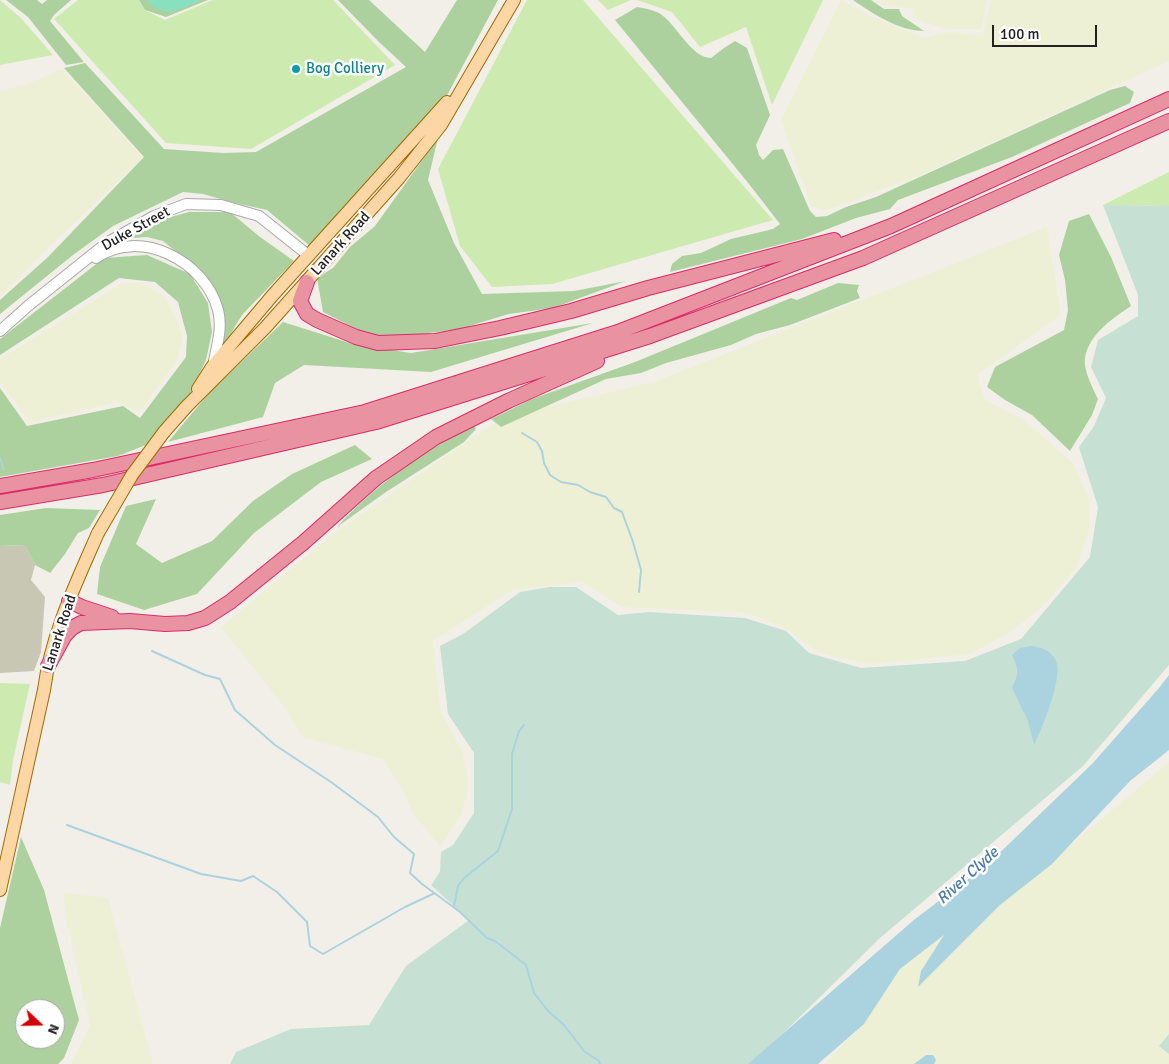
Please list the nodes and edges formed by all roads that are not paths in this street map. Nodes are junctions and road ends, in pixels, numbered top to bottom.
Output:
1 (514, 0) edge
2 (476, 67) junction
3 (1169, 99) edge
4 (1169, 121) edge
5 (892, 226) junction
6 (308, 254) junction
7 (310, 277) junction
8 (288, 303) junction
9 (28, 306) junction
10 (306, 314) junction
11 (0, 332) edge
12 (650, 336) junction
13 (222, 356) junction
14 (212, 367) junction
15 (187, 406) junction
16 (0, 486) edge
17 (0, 502) edge
18 (69, 600) junction
19 (130, 621) junction
20 (48, 666) junction
21 (0, 890) edge

1 - 2 main road, Lanark Road
2 - 6 main road, Lanark Road
2 - 7 main road, Lanark Road
3 - 5 highway
4 - 12 highway
5 - 10 highway
5 - 16 highway
6 - 7 main road
6 - 9 street, Duke Street
6 - 13 main road, Lanark Road
7 - 8 main road, Lanark Road
7 - 10 highway
8 - 10 highway
8 - 13 main road
8 - 15 main road, Lanark Road
9 - 11 street, Duke Street
9 - 14 street, Duke Street
12 - 17 highway
12 - 19 highway
13 - 14 main road, Lanark Road
14 - 15 main road, Lanark Road
15 - 18 main road, Lanark Road, bridge
18 - 19 highway
18 - 20 main road, Lanark Road
19 - 20 highway
20 - 21 main road, Lanark Road

